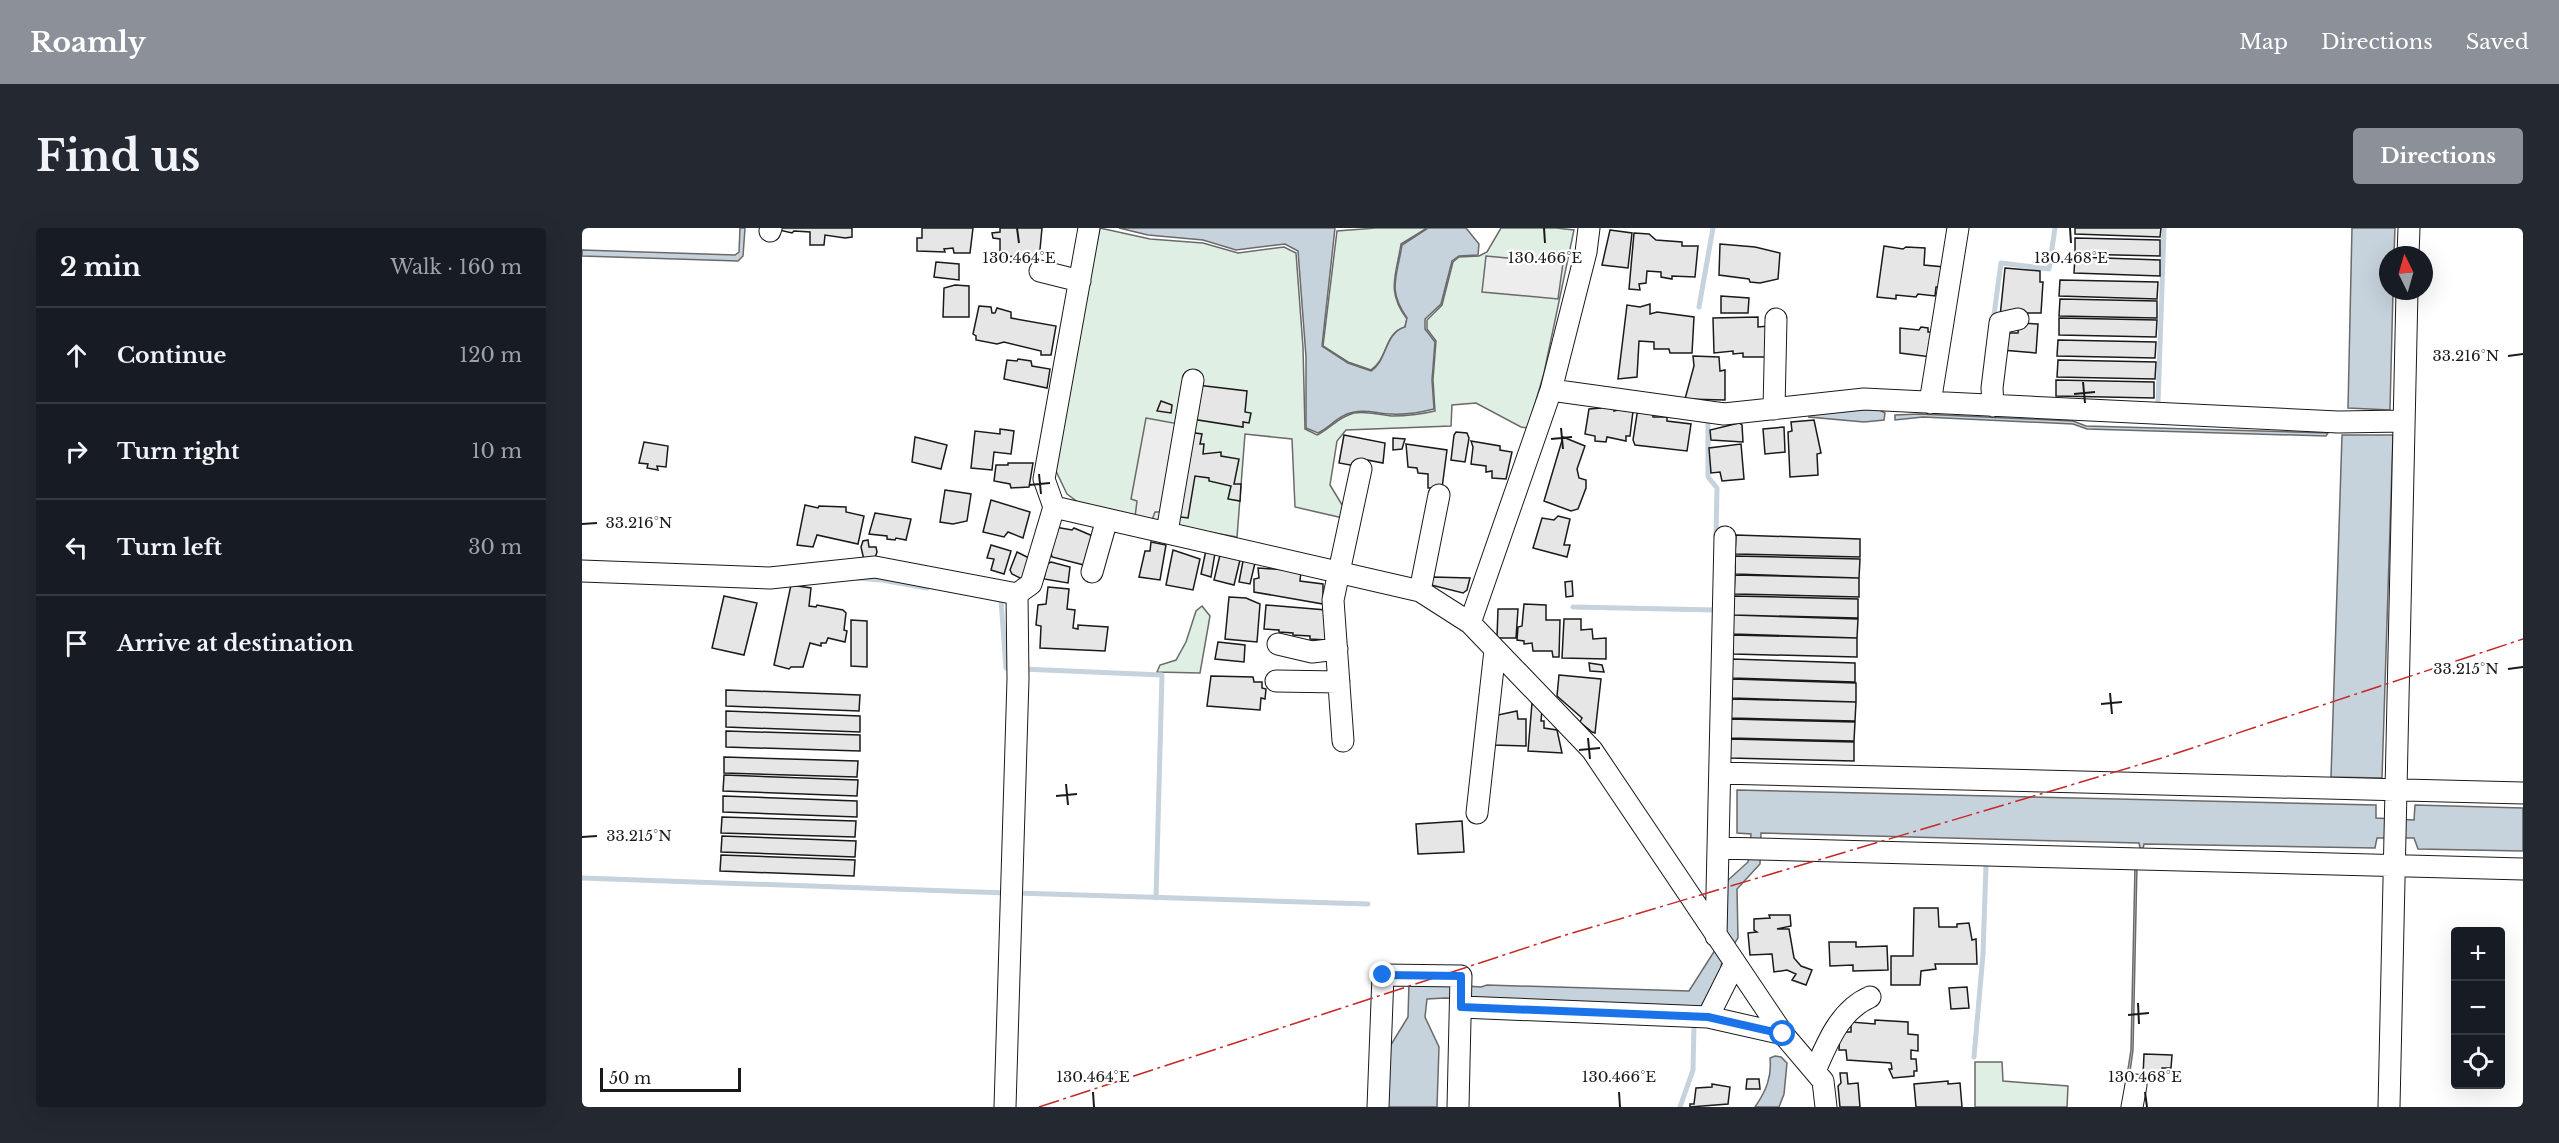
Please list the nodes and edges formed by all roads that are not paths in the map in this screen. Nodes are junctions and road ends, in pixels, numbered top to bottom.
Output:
1 (1089, 228) edge
2 (1589, 228) edge
3 (1958, 228) edge
4 (2409, 228) edge
5 (2408, 246) edge
6 (1040, 271) dead end
7 (1080, 281) junction
8 (2407, 300) edge
9 (2018, 319) dead end
10 (1776, 320) dead end
11 (1193, 380) dead end
12 (1551, 390) junction
13 (1930, 403) junction
14 (1993, 406) junction
15 (1774, 409) junction
16 (2400, 422) junction
17 (1361, 469) dead end
18 (1439, 495) dead end
19 (1054, 507) junction
20 (1107, 519) junction
21 (1167, 532) junction
22 (1725, 537) dead end
23 (582, 571) edge
24 (1092, 572) dead end
25 (1338, 572) junction
26 (1420, 591) junction
27 (1017, 594) junction
28 (1470, 623) junction
29 (1278, 644) dead end
30 (1337, 649) junction
31 (1495, 650) junction
32 (1276, 681) dead end
33 (1339, 682) junction
34 (1343, 741) dead end
35 (1720, 773) junction
36 (2397, 789) junction
37 (2523, 793) edge
38 (1477, 813) dead end
39 (1718, 848) junction
40 (2394, 866) junction
41 (2523, 869) edge
42 (1716, 936) junction
43 (1735, 963) junction
44 (1870, 997) dead end
45 (1461, 1007) junction
46 (1708, 1017) junction
47 (1783, 1034) junction
48 (1815, 1071) junction
49 (2136, 1084) dead end
50 (1005, 1107) edge
51 (1378, 1107) edge
52 (1458, 1107) edge
53 (1826, 1107) edge
54 (2132, 1107) edge
55 (2389, 1107) edge

1 - 7 street
2 - 12 street
3 - 13 street
4 - 5 street
6 - 7 street
7 - 19 street
8 - 16 street
9 - 14 street
10 - 15 street
11 - 21 street
12 - 15 street
12 - 28 street
13 - 14 street
13 - 15 street
14 - 16 street
16 - 36 street
17 - 25 street
18 - 26 street
19 - 20 street
19 - 27 street
20 - 21 street
20 - 24 street
21 - 25 street
22 - 35 street
23 - 27 street
25 - 26 street
25 - 30 street
26 - 28 street
27 - 50 street
28 - 31 street
29 - 30 street
30 - 33 street
31 - 38 street
31 - 42 street
32 - 33 street
33 - 34 street
35 - 36 street
35 - 39 street
36 - 37 street
36 - 40 street
39 - 40 street
39 - 42 street
40 - 41 street
40 - 55 street
42 - 43 street
43 - 46 street
43 - 47 street
44 - 48 street
45 - 46 street
45 - 51 street
45 - 52 street
46 - 47 street
47 - 48 street
48 - 53 street
49 - 54 street

